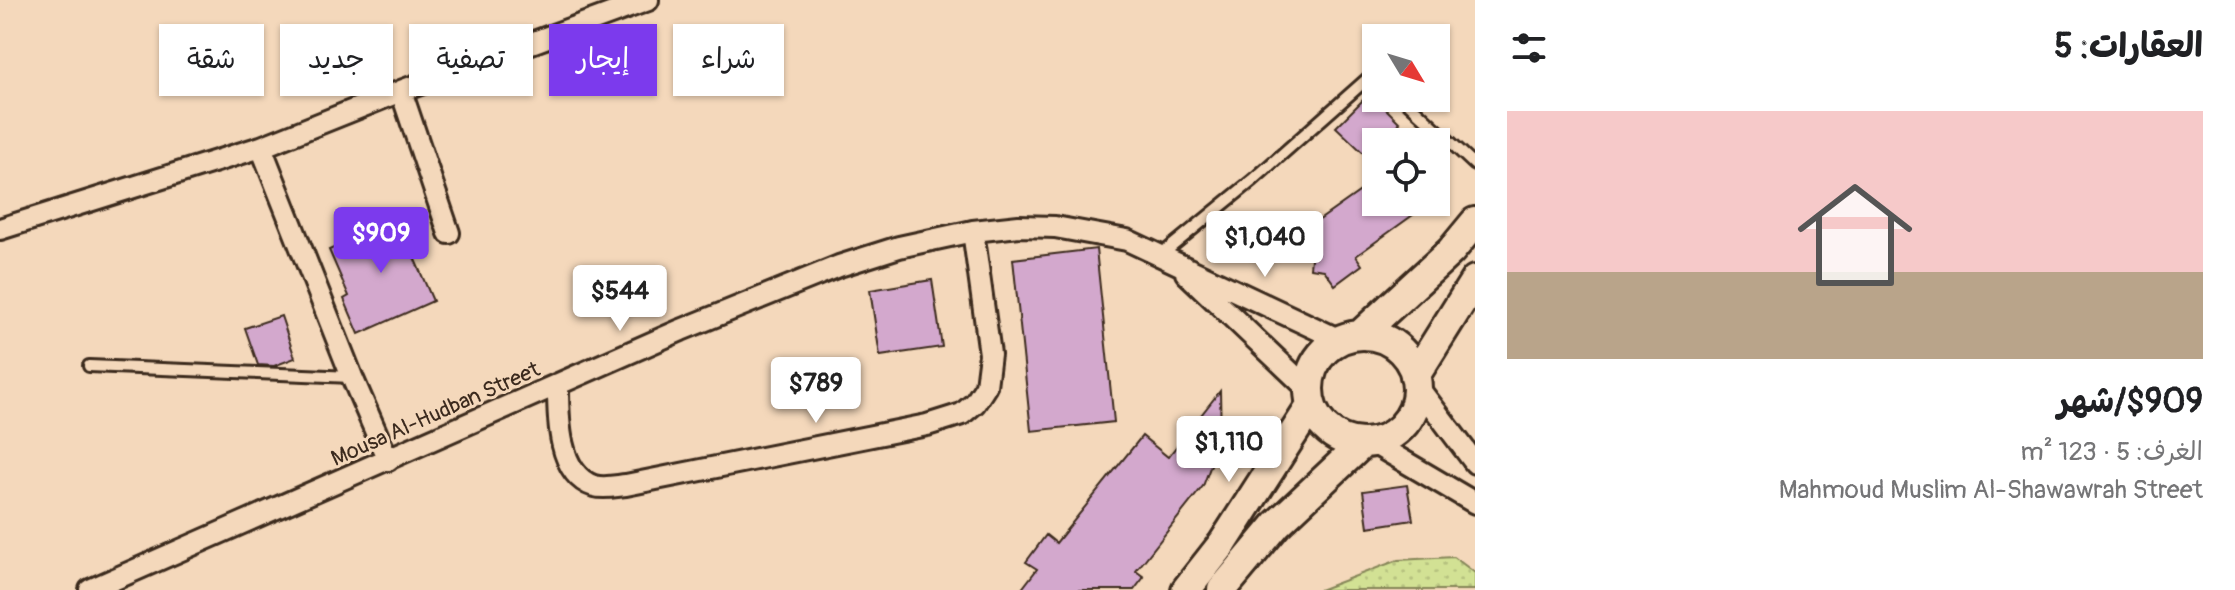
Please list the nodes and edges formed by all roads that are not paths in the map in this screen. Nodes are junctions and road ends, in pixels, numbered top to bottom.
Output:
1 (648, 0) edge
2 (604, 8) edge
3 (1362, 84) edge
4 (401, 91) junction
5 (1418, 112) edge
6 (261, 147) junction
7 (1475, 165) edge
8 (1475, 222) edge
9 (0, 229) edge
10 (973, 231) junction
11 (449, 233) dead end
12 (1166, 257) junction
13 (1475, 280) edge
14 (1351, 337) junction
15 (89, 366) dead end
16 (352, 377) junction
17 (1416, 381) junction
18 (558, 384) junction
19 (1309, 397) junction
20 (1367, 443) junction
21 (388, 460) junction
22 (1475, 463) edge
23 (1475, 503) edge
24 (131, 581) edge
25 (90, 590) edge
26 (1186, 590) edge
27 (1222, 590) edge

1 - 2 street
2 - 4 street
3 - 12 lane
4 - 6 street
4 - 11 street
5 - 7 lane
6 - 9 street
6 - 16 street
8 - 14 street
10 - 12 street, Mousa Al-Hudban Street
10 - 18 street, Mousa Al-Hudban Street
10 - 18 street
12 - 14 street, Mousa Al-Hudban Street
12 - 19 street, Mousa Al-Hudban Street
13 - 17 street
14 - 17 street
14 - 19 street
15 - 16 lane
16 - 21 street
17 - 20 street
17 - 22 street
18 - 21 street, Mousa Al-Hudban Street
19 - 20 street
19 - 26 street
20 - 23 street
20 - 27 street
21 - 24 street, Mousa Al-Hudban Street
24 - 25 street, Mousa Al-Hudban Street

